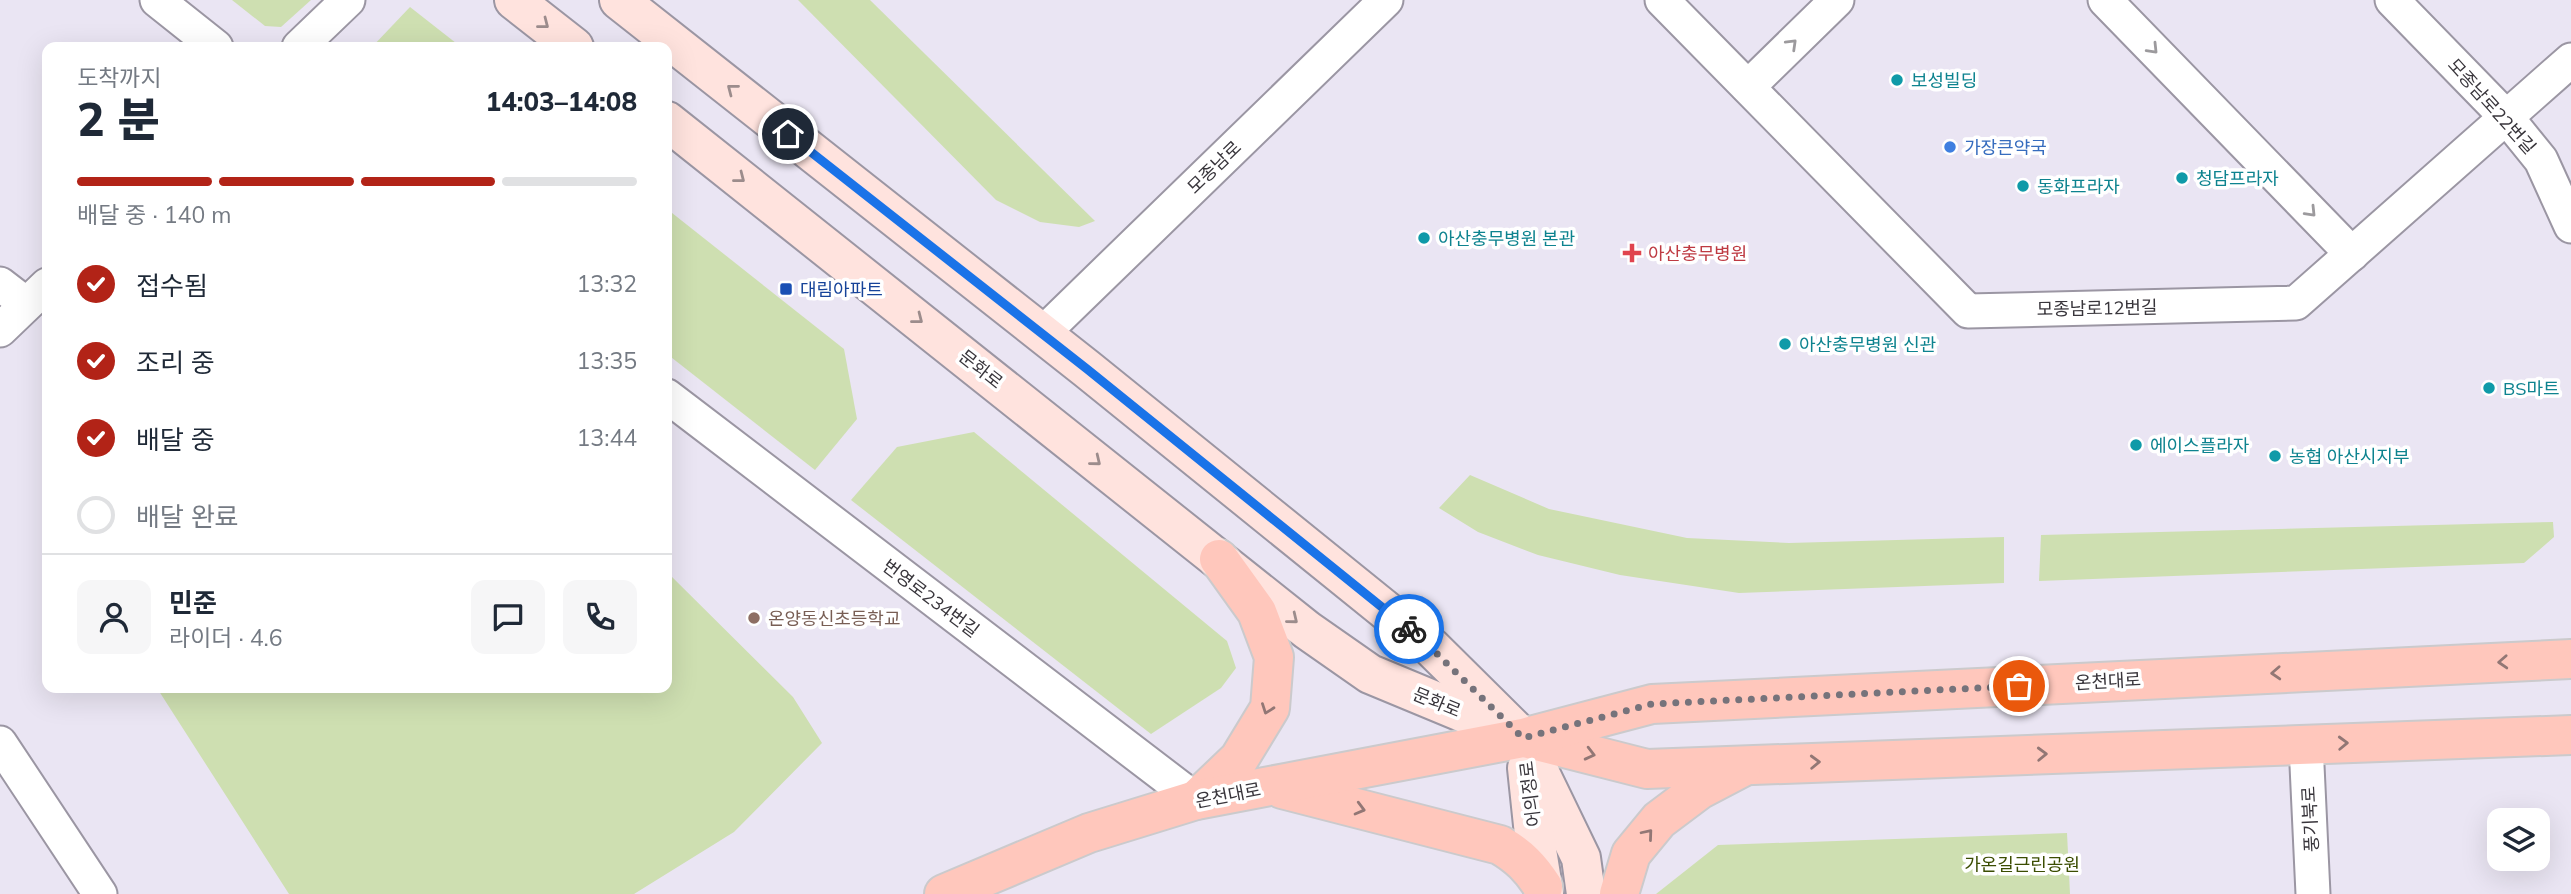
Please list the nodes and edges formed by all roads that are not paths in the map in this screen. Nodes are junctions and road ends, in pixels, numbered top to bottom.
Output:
1 (157, 0) edge
2 (348, 0) edge
3 (514, 0) edge
4 (619, 0) edge
5 (1386, 0) edge
6 (1662, 0) edge
7 (1837, 0) edge
8 (2105, 0) edge
9 (2392, 0) edge
10 (210, 42) edge
11 (304, 42) edge
12 (568, 42) edge
13 (2571, 60) edge
14 (1748, 87) junction
15 (2507, 118) junction
16 (672, 125) edge
17 (2571, 226) edge
18 (2351, 254) junction
19 (0, 284) edge
20 (37, 295) edge
21 (0, 330) edge
22 (1042, 334) junction
23 (672, 400) edge
24 (1219, 559) junction
25 (2571, 659) edge
26 (2571, 735) edge
27 (1523, 738) junction
28 (0, 743) edge
29 (2306, 744) junction
30 (1748, 765) junction
31 (1270, 786) junction
32 (1196, 800) junction
33 (1544, 890) edge
34 (100, 894) edge
35 (944, 894) edge
36 (1586, 894) edge
37 (1619, 894) edge
38 (2313, 894) edge

1 - 10 street
2 - 11 street
3 -> 12 main road
22 -> 4 main road, 문화로
5 - 22 street, 모종남로
6 - 14 street, 모종남로12번길
14 -> 7 street
8 -> 18 street
9 - 15 street, 모종남로22번길
13 - 15 street, 모종남로12번길
14 - 18 street, 모종남로12번길
15 - 17 street, 모종남로22번길
15 - 18 street, 모종남로12번길
16 -> 24 main road, 문화로
19 - 20 street
20 - 21 street
22 - 27 main road, 문화로
23 - 32 street, 번영로234번길
24 -> 27 main road, 문화로
24 -> 32 main road
25 -> 27 main road, 온천대로
29 -> 26 main road, 온천대로
27 -> 30 main road, 온천대로
27 - 31 main road, 온천대로
27 - 33 main road, 어의정로
27 - 36 main road, 어의정로
28 - 34 street
30 -> 29 main road, 온천대로
29 - 38 street, 풍기북로
37 -> 30 main road
31 - 32 main road, 온천대로
31 -> 33 main road
32 - 35 main road, 온천대로

